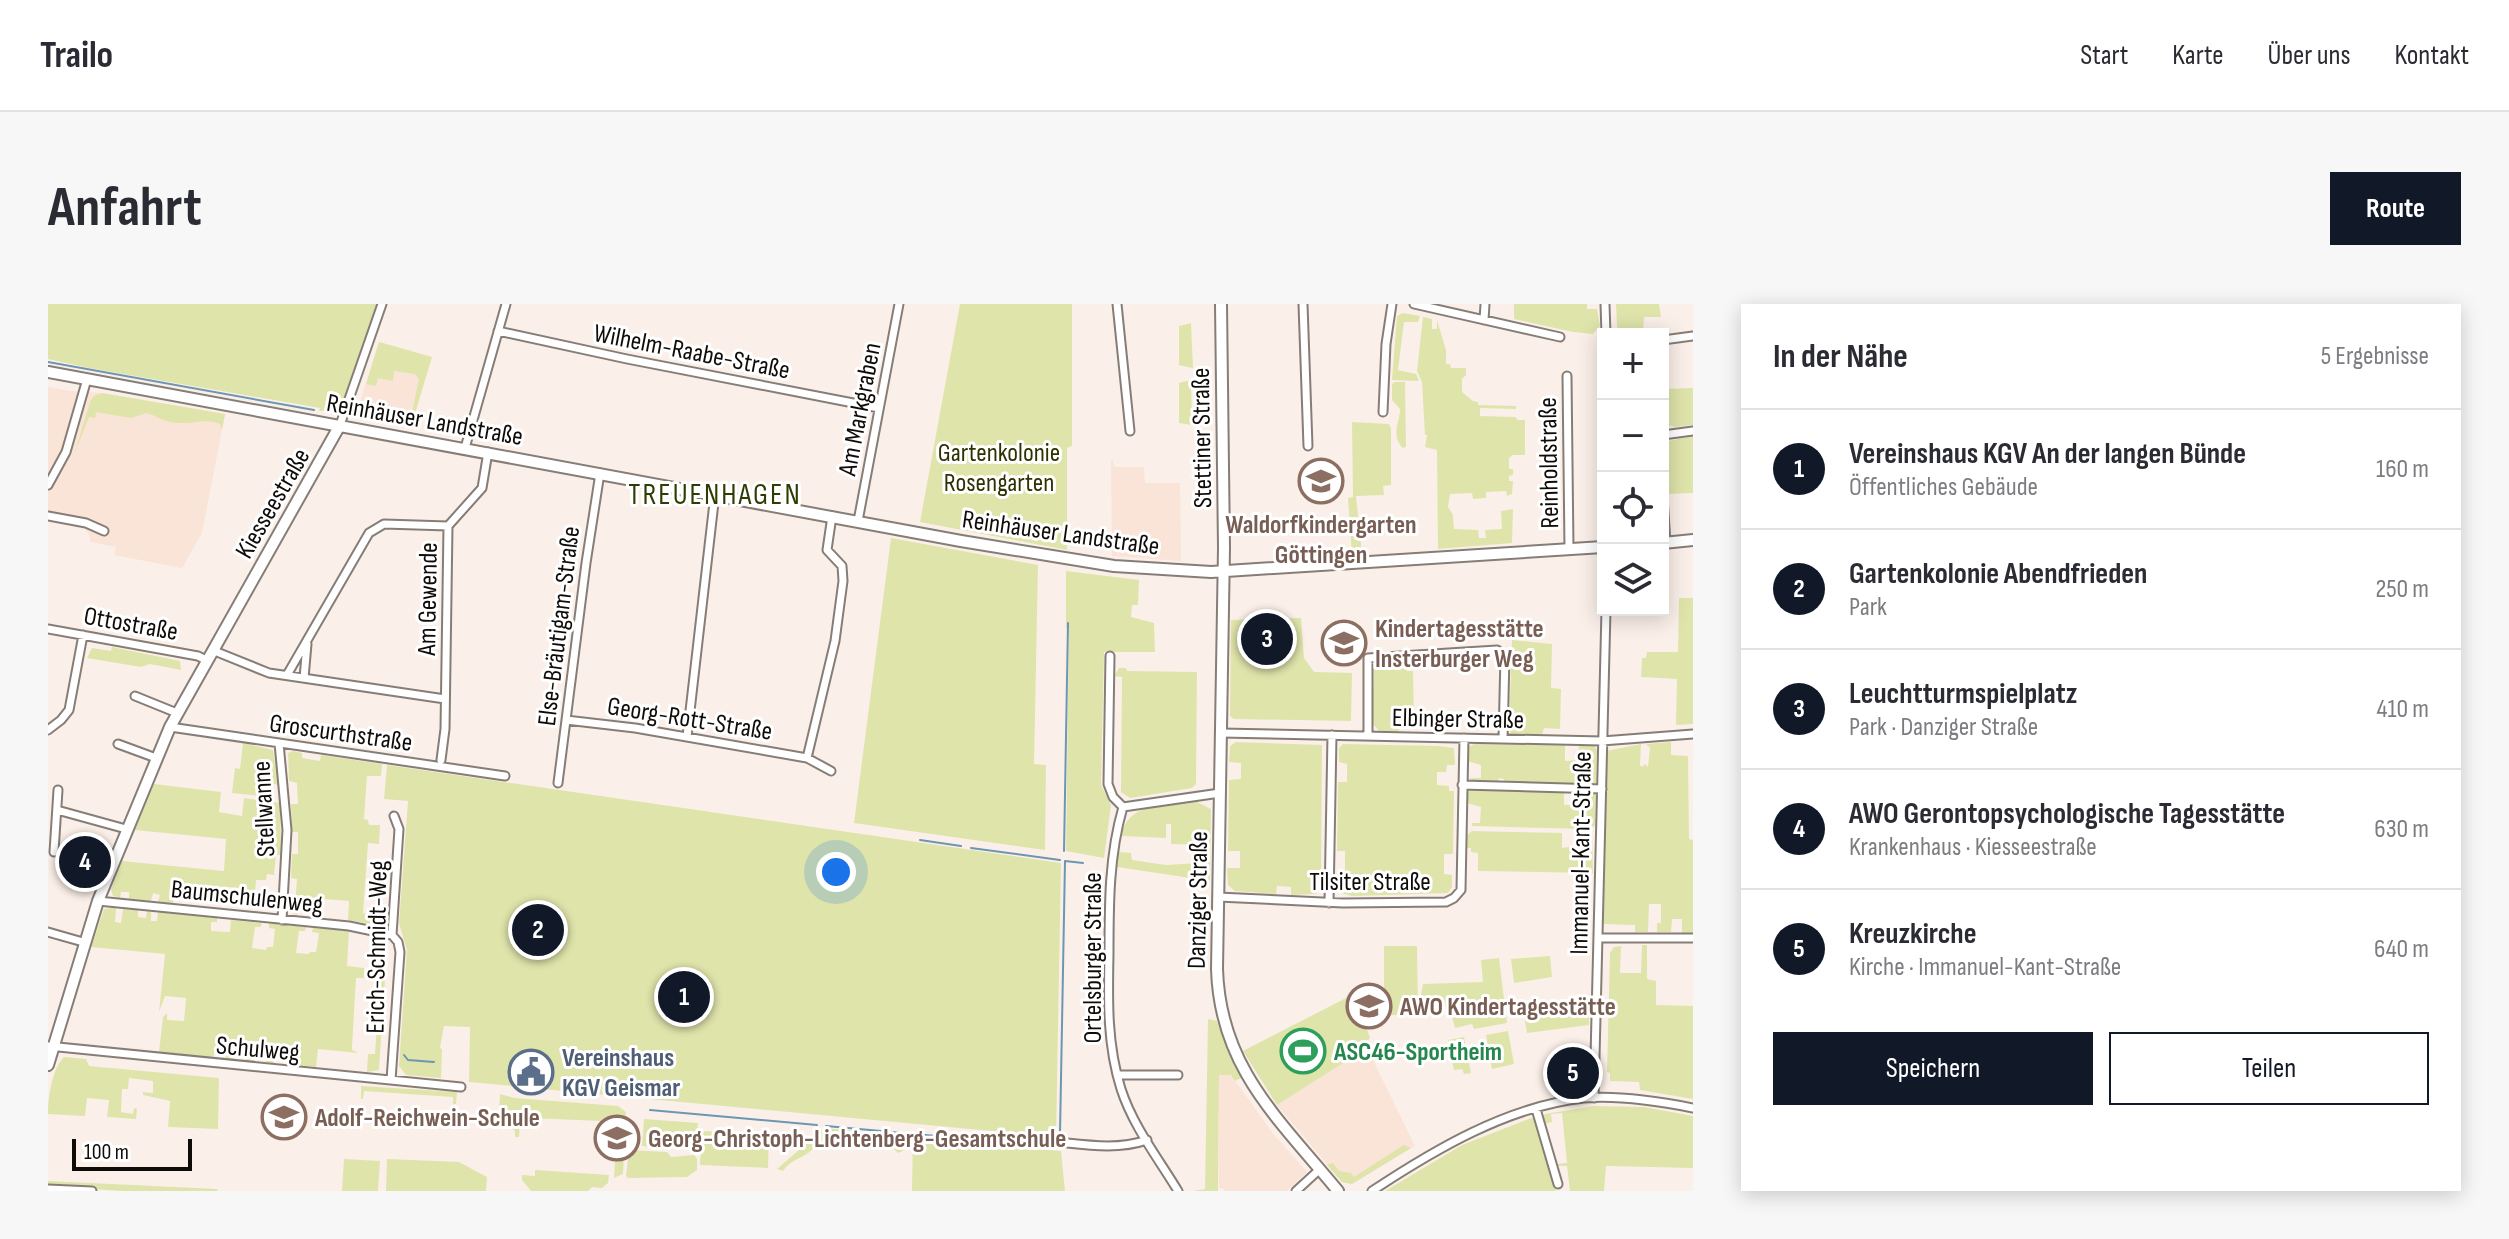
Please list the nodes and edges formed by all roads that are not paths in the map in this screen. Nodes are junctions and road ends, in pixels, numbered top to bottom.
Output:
1 (382, 304) edge
2 (506, 304) edge
3 (899, 304) edge
4 (1117, 304) edge
5 (1221, 304) edge
6 (1303, 304) edge
7 (1392, 304) edge
8 (1414, 304) edge
9 (1485, 304) edge
10 (1605, 304) edge
11 (1484, 320) junction
12 (1606, 328) edge
13 (498, 331) junction
14 (1693, 336) edge
15 (1560, 337) dead end
16 (1669, 339) edge
17 (48, 372) edge
18 (1567, 376) dead end
19 (87, 379) junction
20 (879, 408) junction
21 (1383, 412) dead end
22 (340, 425) junction
23 (1130, 431) dead end
24 (1693, 431) edge
25 (1669, 434) edge
26 (1308, 446) dead end
27 (465, 448) junction
28 (488, 452) junction
29 (600, 473) junction
30 (48, 485) edge
31 (715, 494) junction
32 (48, 516) edge
33 (832, 516) junction
34 (858, 521) junction
35 (448, 526) junction
36 (104, 531) dead end
37 (1693, 540) edge
38 (1669, 542) edge
39 (1597, 547) edge
40 (1569, 549) junction
41 (1224, 572) junction
42 (1606, 616) edge
43 (48, 629) edge
44 (83, 635) junction
45 (308, 638) junction
46 (209, 655) junction
47 (1110, 656) dead end
48 (287, 675) junction
49 (304, 678) junction
50 (135, 696) dead end
51 (445, 699) junction
52 (177, 713) junction
53 (566, 720) junction
54 (170, 727) junction
55 (48, 730) edge
56 (1221, 733) junction
57 (1693, 734) edge
58 (1332, 735) junction
59 (1368, 736) junction
60 (687, 737) junction
61 (1464, 738) junction
62 (1503, 739) junction
63 (1602, 741) junction
64 (279, 743) junction
65 (118, 744) dead end
66 (156, 758) junction
67 (807, 758) junction
68 (441, 760) dead end
69 (831, 771) dead end
70 (505, 776) dead end
71 (558, 783) dead end
72 (1462, 785) junction
73 (1602, 789) junction
74 (58, 790) dead end
75 (1220, 793) junction
76 (1123, 807) junction
77 (57, 810) junction
78 (394, 816) dead end
79 (126, 829) junction
80 (54, 852) dead end
81 (1218, 897) junction
82 (98, 901) junction
83 (1329, 903) junction
84 (282, 920) junction
85 (48, 932) edge
86 (392, 935) junction
87 (1599, 938) junction
88 (1693, 938) edge
89 (83, 942) junction
90 (50, 1047) edge
91 (48, 1065) edge
92 (1118, 1075) junction
93 (1178, 1075) dead end
94 (391, 1080) junction
95 (461, 1087) dead end
96 (1594, 1098) junction
97 (1693, 1108) edge
98 (1536, 1109) junction
99 (1147, 1140) junction
100 (1057, 1142) dead end
101 (1320, 1169) junction
102 (1558, 1184) dead end
103 (48, 1189) edge
104 (92, 1191) edge
105 (1178, 1191) edge
106 (1296, 1191) edge
107 (1338, 1191) edge
108 (1372, 1191) edge

1 - 22 street, Kiesseestraße
2 - 13 street
3 - 20 street, Am Markgraben
4 - 23 street
5 - 41 street, Stettiner Straße
6 - 26 street
7 - 21 street
8 - 11 street
9 - 11 street
10 - 12 street
11 - 15 street
13 - 20 street, Wilhelm-Raabe-Straße
13 - 27 street
14 - 16 street
17 - 19 street, Reinhäuser Landstraße
18 - 40 street, Reinholdstraße
19 - 22 street, Reinhäuser Landstraße
19 - 30 street
20 - 34 street, Am Markgraben
22 - 27 street, Reinhäuser Landstraße
22 - 46 street, Kiesseestraße
24 - 25 street
27 - 28 street, Reinhäuser Landstraße
28 - 29 street, Reinhäuser Landstraße
28 - 35 street, Am Gewende
29 - 31 street, Reinhäuser Landstraße
29 - 53 street, Else-Bräutigam-Straße
31 - 33 street, Reinhäuser Landstraße
31 - 60 street
32 - 36 street
33 - 34 street, Reinhäuser Landstraße
33 - 67 street
34 - 41 street, Reinhäuser Landstraße
35 - 45 street
35 - 51 street, Am Gewende
37 - 38 street
39 - 40 street, Reinhäuser Landstraße
40 - 41 street, Reinhäuser Landstraße
41 - 56 street, Danziger Straße
42 - 63 street, Immanuel-Kant-Straße
43 - 44 street, Ottostraße
44 - 46 street, Ottostraße
44 - 55 street
45 - 48 street
45 - 49 street
46 - 48 street, Ottostraße
46 - 52 street, Kiesseestraße
47 - 76 street
48 - 49 street, Ottostraße
49 - 51 street, Ottostraße
50 - 52 street
51 - 68 street, Am Gewende
52 - 54 street, Kiesseestraße
53 - 60 street, Georg-Rott-Straße
53 - 71 street, Else-Bräutigam-Straße
54 - 64 street, Groscurthstraße
54 - 66 street, Kiesseestraße
56 - 58 street, Elbinger Straße
56 - 75 street, Danziger Straße
57 - 63 street, Elbinger Straße
58 - 59 street, Elbinger Straße
58 - 83 street
59 - 61 street, Elbinger Straße
59 - 62 street
60 - 67 street, Georg-Rott-Straße
61 - 62 street, Elbinger Straße
61 - 72 street, Tilsiter Straße
62 - 63 street, Elbinger Straße
63 - 73 street, Immanuel-Kant-Straße
64 - 70 street, Groscurthstraße
64 - 84 street, Stellwanne
65 - 66 street
66 - 79 street, Kiesseestraße
67 - 69 street, Georg-Rott-Straße
72 - 73 street
72 - 83 street, Tilsiter Straße
73 - 87 street, Immanuel-Kant-Straße
74 - 77 street
75 - 76 street
75 - 81 street, Danziger Straße
76 - 92 street, Ortelsburger Straße
77 - 79 street
77 - 80 street
78 - 86 street, Erich-Schmidt-Weg
79 - 82 street, Kiesseestraße
81 - 83 street, Tilsiter Straße
81 - 101 street, Danziger Straße
82 - 84 street, Baumschulenweg
82 - 89 street, Kiesseestraße
84 - 86 street, Baumschulenweg
85 - 89 street
86 - 94 street, Erich-Schmidt-Weg
87 - 88 street
87 - 96 street, Immanuel-Kant-Straße
89 - 90 street, Kiesseestraße
90 - 91 street, Kiesseestraße
90 - 94 street, Schulweg
92 - 93 street
92 - 99 street, Ortelsburger Straße
94 - 95 street, Schulweg
96 - 97 street
96 - 98 street
98 - 102 street
98 - 108 street
99 - 100 street
99 - 105 street, Ortelsburger Straße
101 - 106 street
101 - 107 street, Danziger Straße
103 - 104 street

